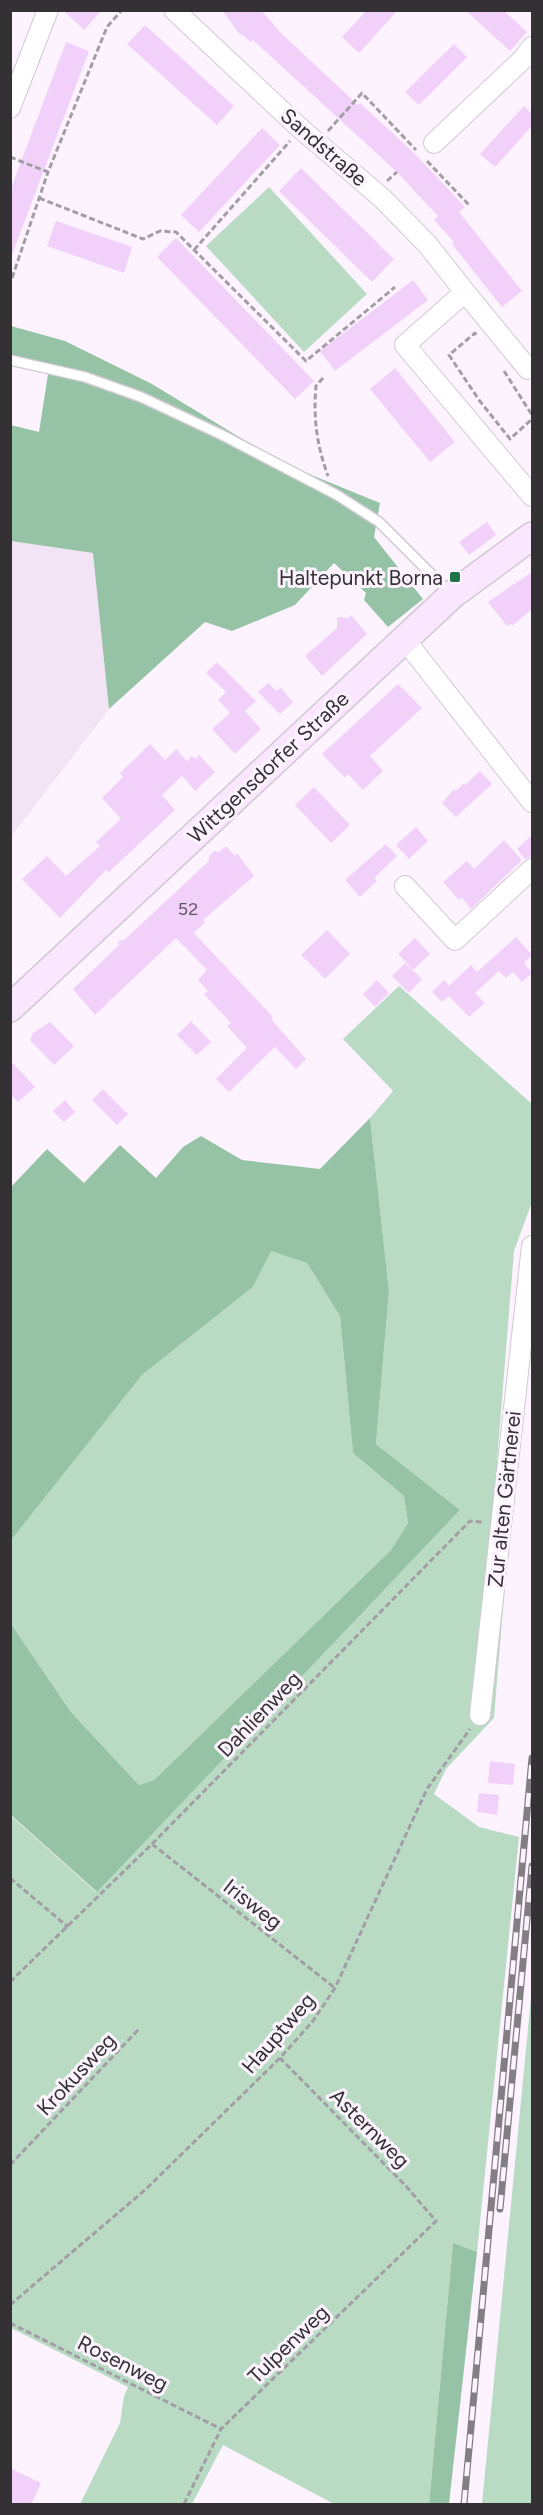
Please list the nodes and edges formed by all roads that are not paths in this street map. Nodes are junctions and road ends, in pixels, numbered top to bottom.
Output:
1 (48, 10) edge
2 (174, 10) edge
3 (532, 46) edge
4 (10, 108) edge
5 (426, 152) road end
6 (465, 292) junction
7 (10, 360) edge
8 (528, 369) dead end
9 (532, 496) edge
10 (532, 536) edge
11 (452, 595) junction
12 (405, 640) junction
13 (532, 802) edge
14 (532, 869) edge
15 (405, 886) dead end
16 (10, 1008) edge
17 (532, 1246) edge
18 (480, 1715) road end

1 - 4 street
2 - 6 street, Sandstraße
3 - 5 street
6 - 8 street, Sandstraße
6 - 9 street
7 - 11 lane
10 - 11 street, Wittgensdorfer Straße
11 - 12 street, Wittgensdorfer Straße
12 - 13 street
12 - 16 street, Wittgensdorfer Straße
14 - 15 street
17 - 18 street, Zur alten Gärtnerei

